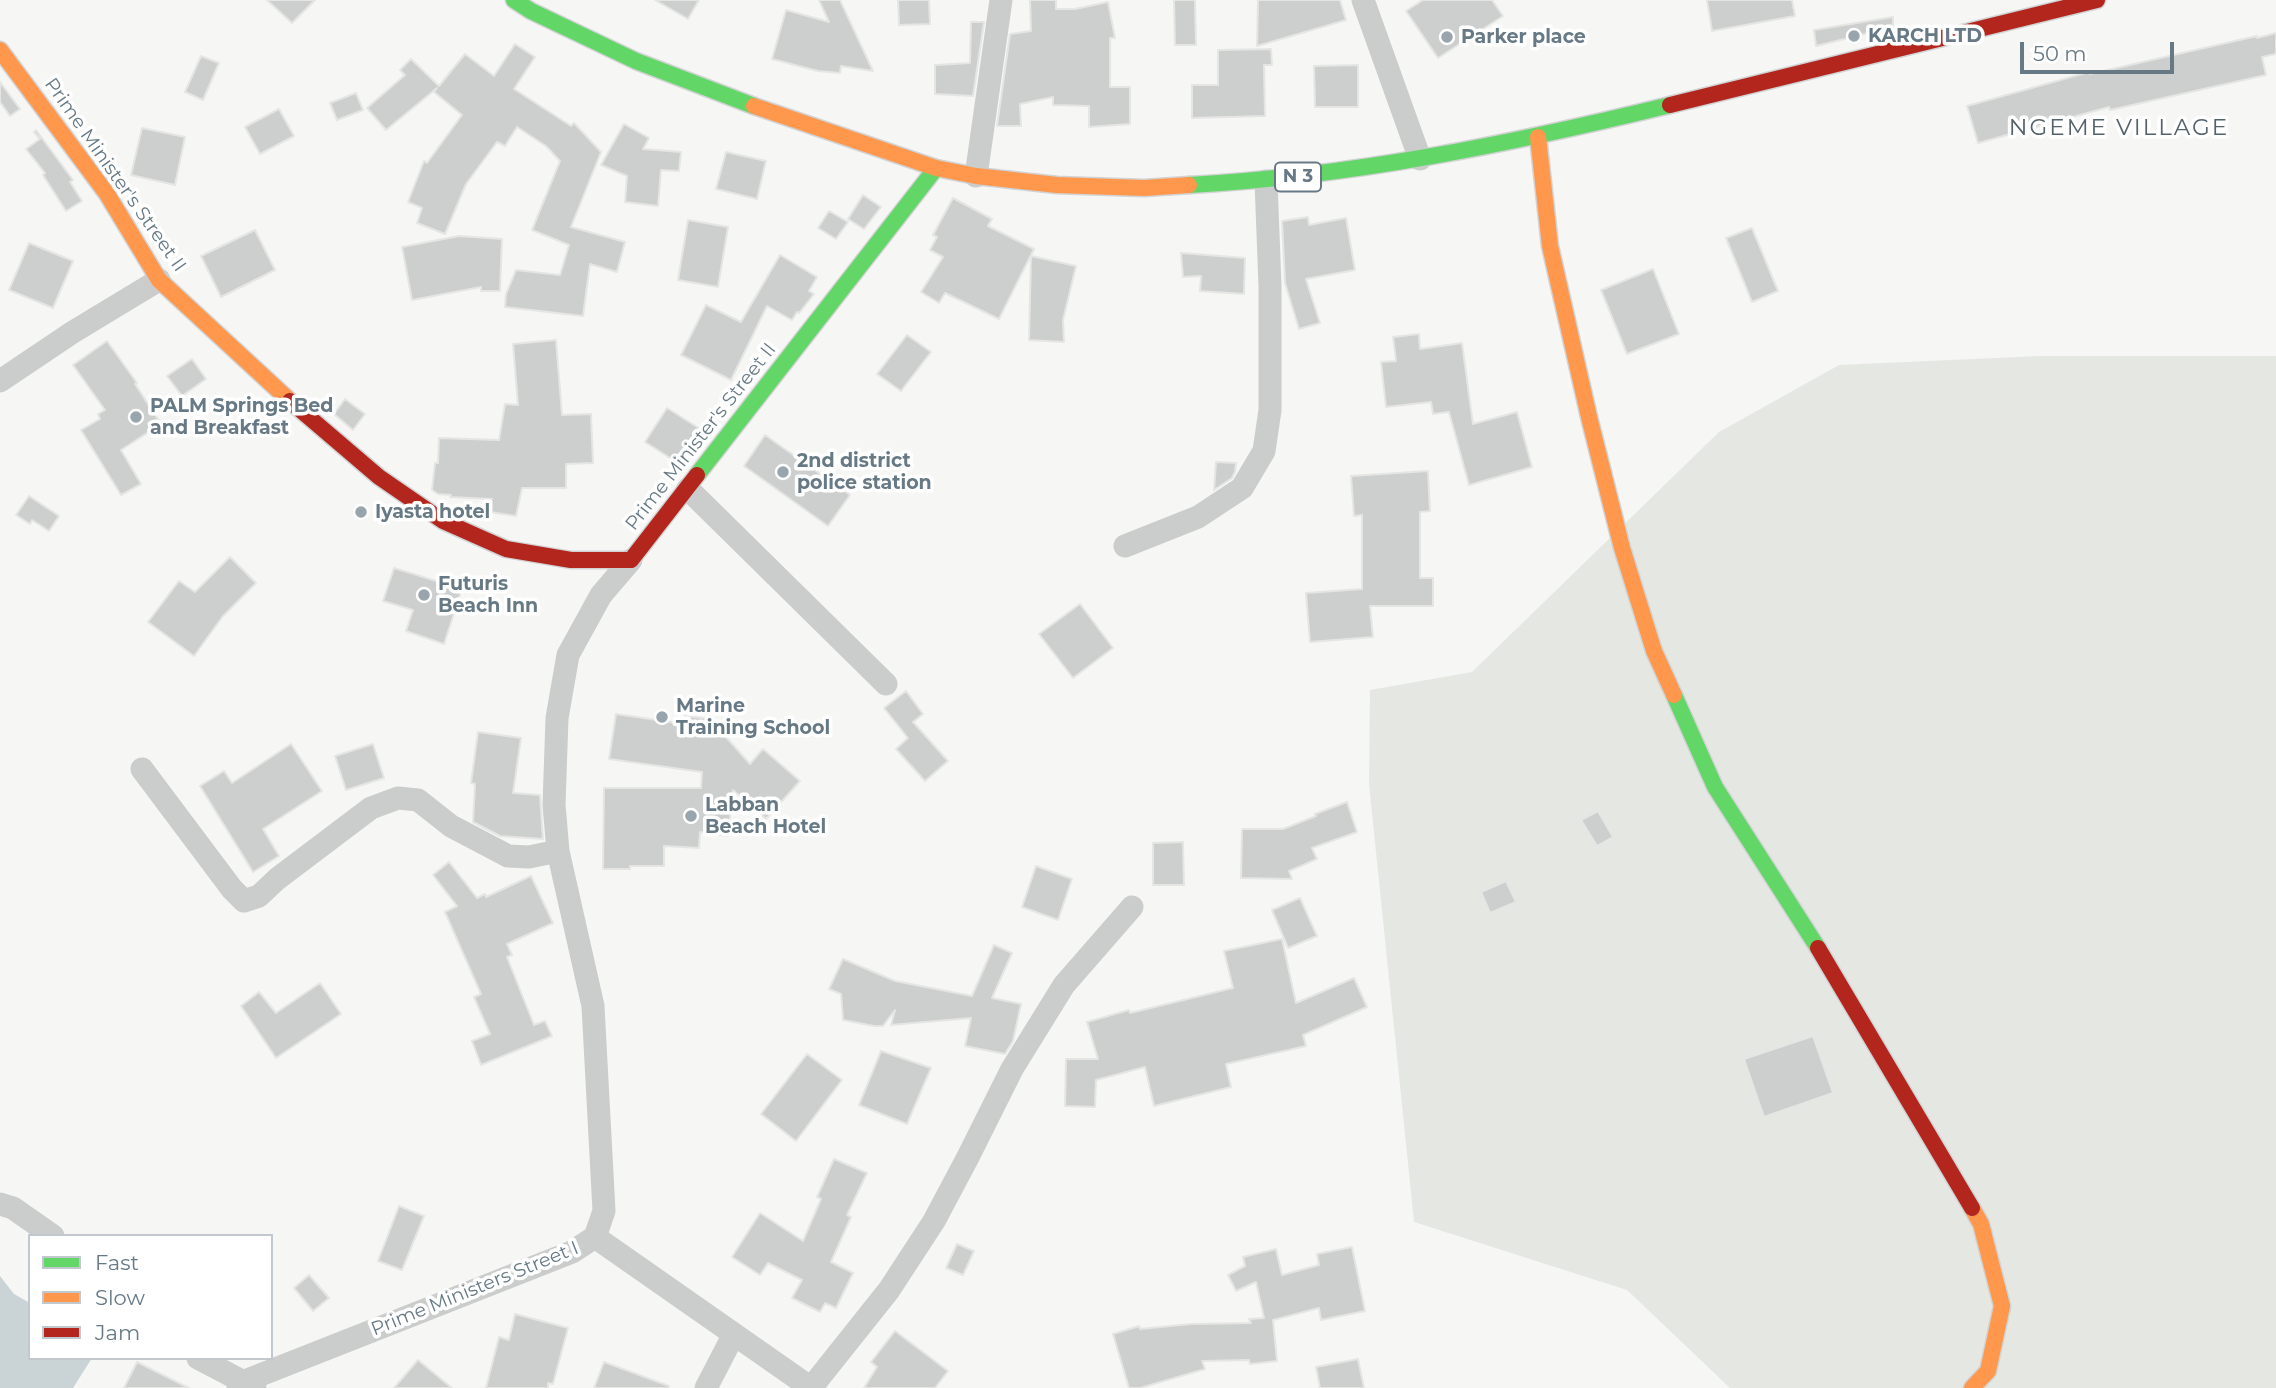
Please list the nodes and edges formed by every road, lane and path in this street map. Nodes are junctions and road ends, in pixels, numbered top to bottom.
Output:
1 (514, 0) edge
2 (1001, 0) edge
3 (1363, 0) edge
4 (2097, 0) edge
5 (0, 50) edge
6 (1538, 137) junction
7 (1420, 159) junction
8 (936, 168) junction
9 (976, 176) junction
10 (1266, 181) junction
11 (159, 280) junction
12 (0, 381) edge
13 (688, 489) junction
14 (1125, 546) dead end
15 (631, 560) junction
16 (886, 684) dead end
17 (142, 769) dead end
18 (558, 851) junction
19 (1132, 907) dead end
20 (0, 1204) edge
21 (50, 1234) edge
22 (595, 1237) junction
23 (734, 1334) junction
24 (201, 1360) edge
25 (246, 1386) edge
26 (706, 1388) edge
27 (811, 1388) edge
28 (1972, 1388) edge

1 - 8 main road, N 3
2 - 9 street
3 - 7 street
4 - 6 main road, N 3
5 - 11 main road, Prime Minister's Street II
6 - 7 main road, N 3
6 - 28 main road
7 - 10 main road, N 3
8 - 9 main road, N 3
8 - 13 main road, Prime Minister's Street II
9 - 10 main road, N 3
10 - 14 street
11 - 12 street
11 - 15 main road, Prime Minister's Street II
13 - 15 main road, Prime Minister's Street II
13 - 16 street
15 - 18 street, Prime Ministers Street I
17 - 18 street
18 - 22 street, Prime Ministers Street I
19 - 27 street
20 - 21 street
22 - 23 street
22 - 25 street, Prime Ministers Street I
23 - 26 street
23 - 27 street
24 - 25 street

